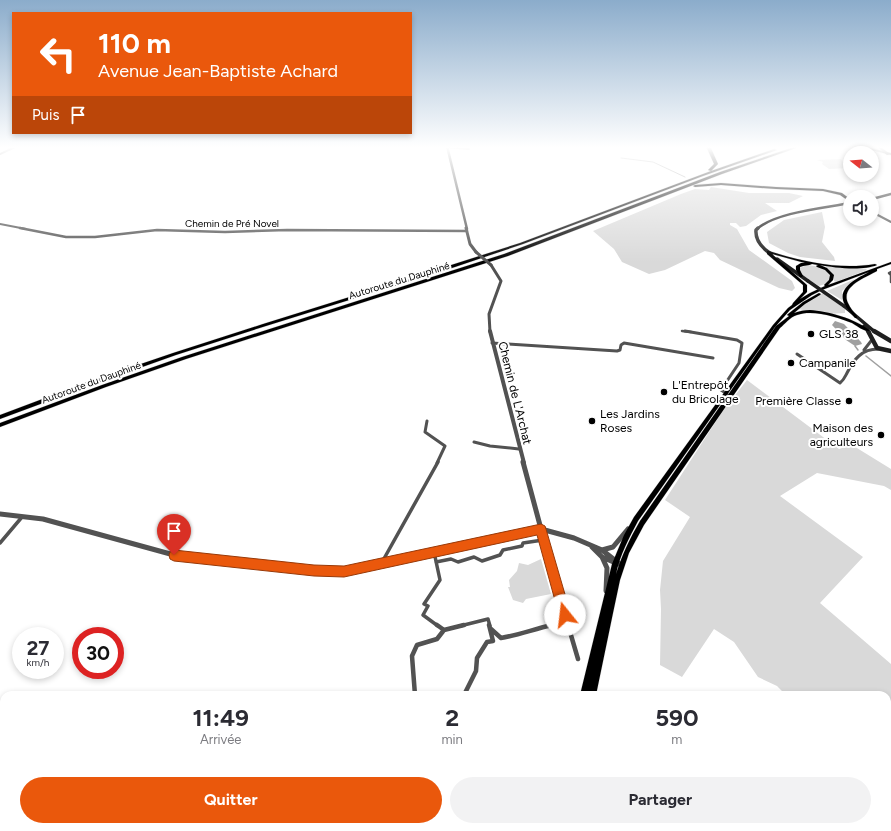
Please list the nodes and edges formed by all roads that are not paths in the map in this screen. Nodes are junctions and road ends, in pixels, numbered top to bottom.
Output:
1 (456, 185) edge
2 (675, 185) edge
3 (691, 185) edge
4 (700, 185) edge
5 (730, 185) edge
6 (891, 194) edge
7 (843, 196) edge
8 (658, 197) junction
9 (879, 197) edge
10 (843, 204) edge
11 (879, 216) edge
12 (891, 222) edge
13 (0, 224) edge
14 (467, 231) junction
15 (768, 252) junction
16 (791, 258) junction
17 (891, 262) edge
18 (785, 265) junction
19 (883, 266) junction
20 (891, 274) edge
21 (800, 276) junction
22 (891, 282) edge
23 (811, 294) junction
24 (789, 309) junction
25 (857, 318) junction
26 (776, 327) junction
27 (867, 330) junction
28 (682, 331) dead end
29 (888, 339) edge
30 (872, 340) junction
31 (492, 343) junction
32 (880, 349) junction
33 (863, 351) junction
34 (891, 352) edge
35 (797, 354) dead end
36 (713, 358) dead end
37 (726, 392) junction
38 (725, 403) junction
39 (0, 417) edge
40 (427, 421) dead end
41 (0, 425) edge
42 (474, 442) dead end
43 (520, 449) junction
44 (0, 514) edge
45 (23, 515) junction
46 (636, 520) junction
47 (541, 529) junction
48 (544, 540) junction
49 (0, 543) edge
50 (590, 546) junction
51 (602, 550) junction
52 (434, 552) junction
53 (608, 554) junction
54 (603, 558) junction
55 (436, 562) junction
56 (618, 563) junction
57 (381, 564) junction
58 (604, 608) junction
59 (567, 622) junction
60 (490, 629) junction
61 (444, 630) junction
62 (578, 659) dead end
63 (416, 691) edge
64 (466, 691) edge
65 (585, 691) edge
66 (594, 691) edge

1 - 14 street
2 - 39 highway, Autoroute du Dauphiné
3 - 8 highway, Autoroute du Dauphiné
4 - 8 highway
5 - 7 highway
6 - 9 main road
8 - 41 highway, Autoroute du Dauphiné
10 - 15 main road
11 - 12 street
13 - 14 street, Chemin de Pré Novel
14 - 31 street, Chemin de L'Archat, bridge
15 - 16 main road
15 - 18 main road
15 - 24 main road
16 - 17 main road
16 - 18 main road
17 - 19 main road
18 - 21 main road
19 - 23 main road
19 - 25 main road
19 - 26 main road
20 - 22 street
21 - 23 main road
21 - 25 main road, bridge
23 - 24 main road
24 - 26 main road
25 - 27 main road
25 - 29 main road
26 - 27 main road
26 - 37 main road
26 - 38 main road
27 - 30 main road
28 - 37 street
29 - 30 main road
30 - 32 main road
30 - 33 street
31 - 36 street
31 - 43 street, Chemin de L'Archat
32 - 33 street
32 - 34 main road
33 - 35 street
37 - 38 street
37 - 46 main road
38 - 56 main road
40 - 57 street
42 - 43 street
43 - 47 street, Chemin de L'Archat
44 - 45 street
45 - 49 street
45 - 57 street
46 - 51 street
46 - 56 main road
47 - 48 street
47 - 50 street
47 - 52 street
48 - 55 street
48 - 59 street
50 - 51 street
50 - 54 street
51 - 53 street
52 - 55 street
52 - 57 street
53 - 54 street
53 - 56 street
54 - 56 street
54 - 58 street
55 - 61 street
56 - 58 main road
56 - 66 main road
58 - 65 main road
59 - 60 street
59 - 62 street
60 - 61 street
60 - 64 street
61 - 63 street

